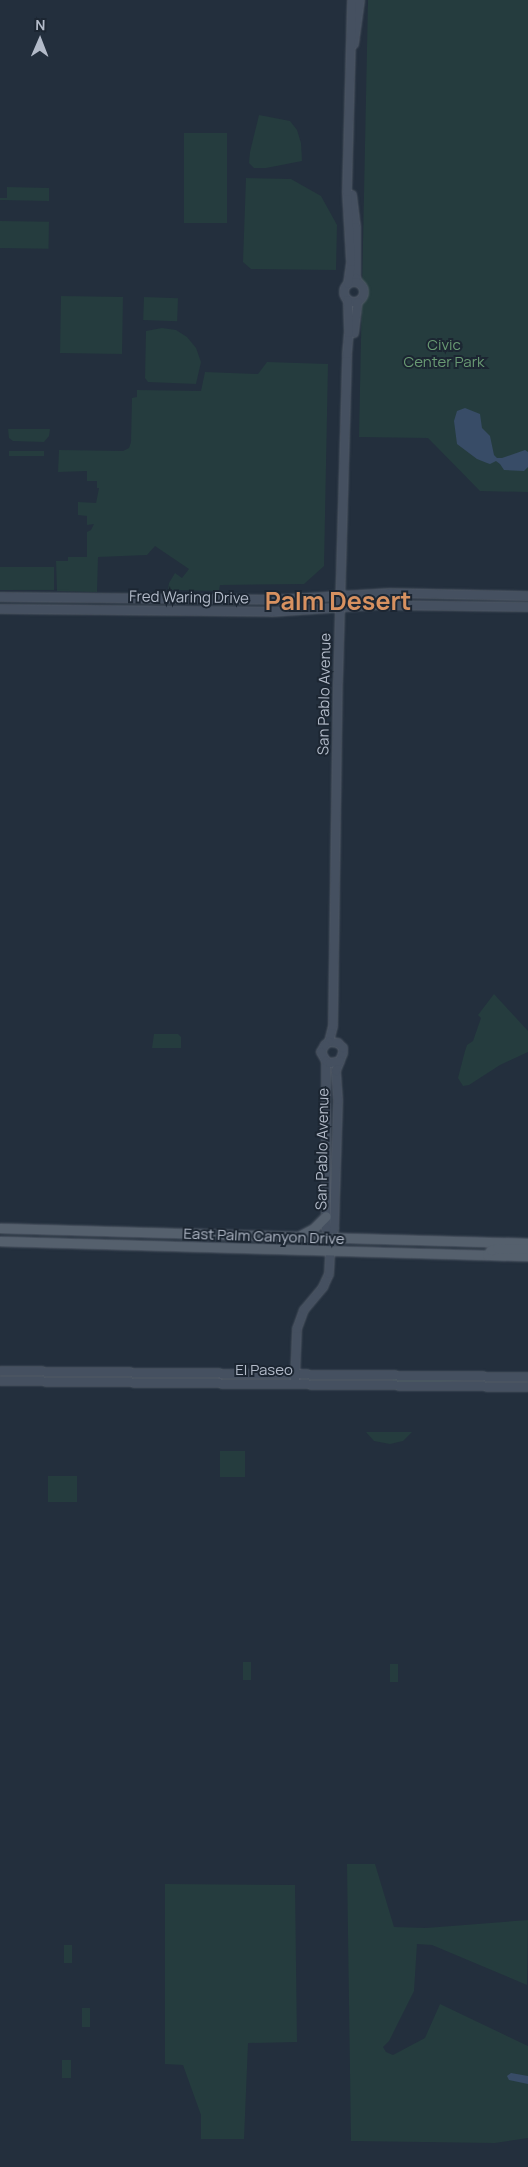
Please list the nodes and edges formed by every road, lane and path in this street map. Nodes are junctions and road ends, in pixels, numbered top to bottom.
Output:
1 (352, 0) edge
2 (360, 0) edge
3 (352, 55) junction
4 (349, 186) junction
5 (358, 283) junction
6 (348, 284) junction
7 (348, 300) junction
8 (358, 302) junction
9 (348, 362) junction
10 (340, 596) junction
11 (528, 596) edge
12 (0, 597) edge
13 (528, 607) edge
14 (340, 608) junction
15 (0, 609) edge
16 (333, 1026) junction
17 (329, 1042) junction
18 (338, 1043) junction
19 (326, 1061) junction
20 (340, 1061) junction
21 (326, 1216) junction
22 (0, 1228) edge
23 (85, 1230) junction
24 (298, 1236) junction
25 (331, 1237) junction
26 (0, 1241) edge
27 (21, 1242) junction
28 (528, 1243) edge
29 (528, 1249) edge
30 (330, 1251) junction
31 (487, 1255) junction
32 (528, 1256) edge
33 (0, 1370) edge
34 (295, 1374) junction
35 (378, 1376) junction
36 (390, 1376) junction
37 (528, 1377) edge
38 (0, 1381) edge
39 (478, 1382) dead end
40 (295, 1384) junction
41 (377, 1385) junction
42 (391, 1385) junction
43 (435, 1385) junction
44 (528, 1386) edge

1 - 3 street
2 - 3 street
3 - 4 street
4 - 5 street
4 - 6 street
5 - 6 street
5 - 8 street
6 - 7 street
7 - 8 street
7 - 9 street, San Pablo Avenue
8 - 9 street, San Pablo Avenue
9 - 10 street, San Pablo Avenue
10 - 11 street, Fred Waring Drive
10 - 12 street, Fred Waring Drive
10 - 14 street, San Pablo Avenue
13 - 14 street, Fred Waring Drive
14 - 15 street, Fred Waring Drive
14 - 16 street, San Pablo Avenue
16 - 17 street, San Pablo Avenue
16 - 18 street, San Pablo Avenue
17 - 18 street
17 - 19 street, San Pablo Avenue
18 - 20 street, San Pablo Avenue
19 - 20 street
19 - 21 street, San Pablo Avenue
20 - 25 street, San Pablo Avenue
21 - 24 main road
21 - 25 street, San Pablo Avenue
22 - 23 main road, East Palm Canyon Drive
23 - 24 main road, East Palm Canyon Drive
23 - 27 main road
24 - 25 main road, East Palm Canyon Drive
25 - 28 main road, East Palm Canyon Drive
25 - 30 street, San Pablo Avenue
26 - 27 main road, East Palm Canyon Drive
27 - 30 main road, East Palm Canyon Drive
29 - 31 main road
30 - 31 main road, East Palm Canyon Drive
30 - 34 street, San Pablo Avenue
31 - 32 main road, East Palm Canyon Drive
33 - 34 street, El Paseo
34 - 35 street, El Paseo
34 - 40 street, San Pablo Avenue
35 - 36 street, El Paseo
35 - 41 street
36 - 37 street, El Paseo
36 - 42 street
38 - 40 street, El Paseo
39 - 43 street
40 - 41 street, El Paseo
41 - 42 street, El Paseo
42 - 43 street, El Paseo
43 - 44 street, El Paseo

